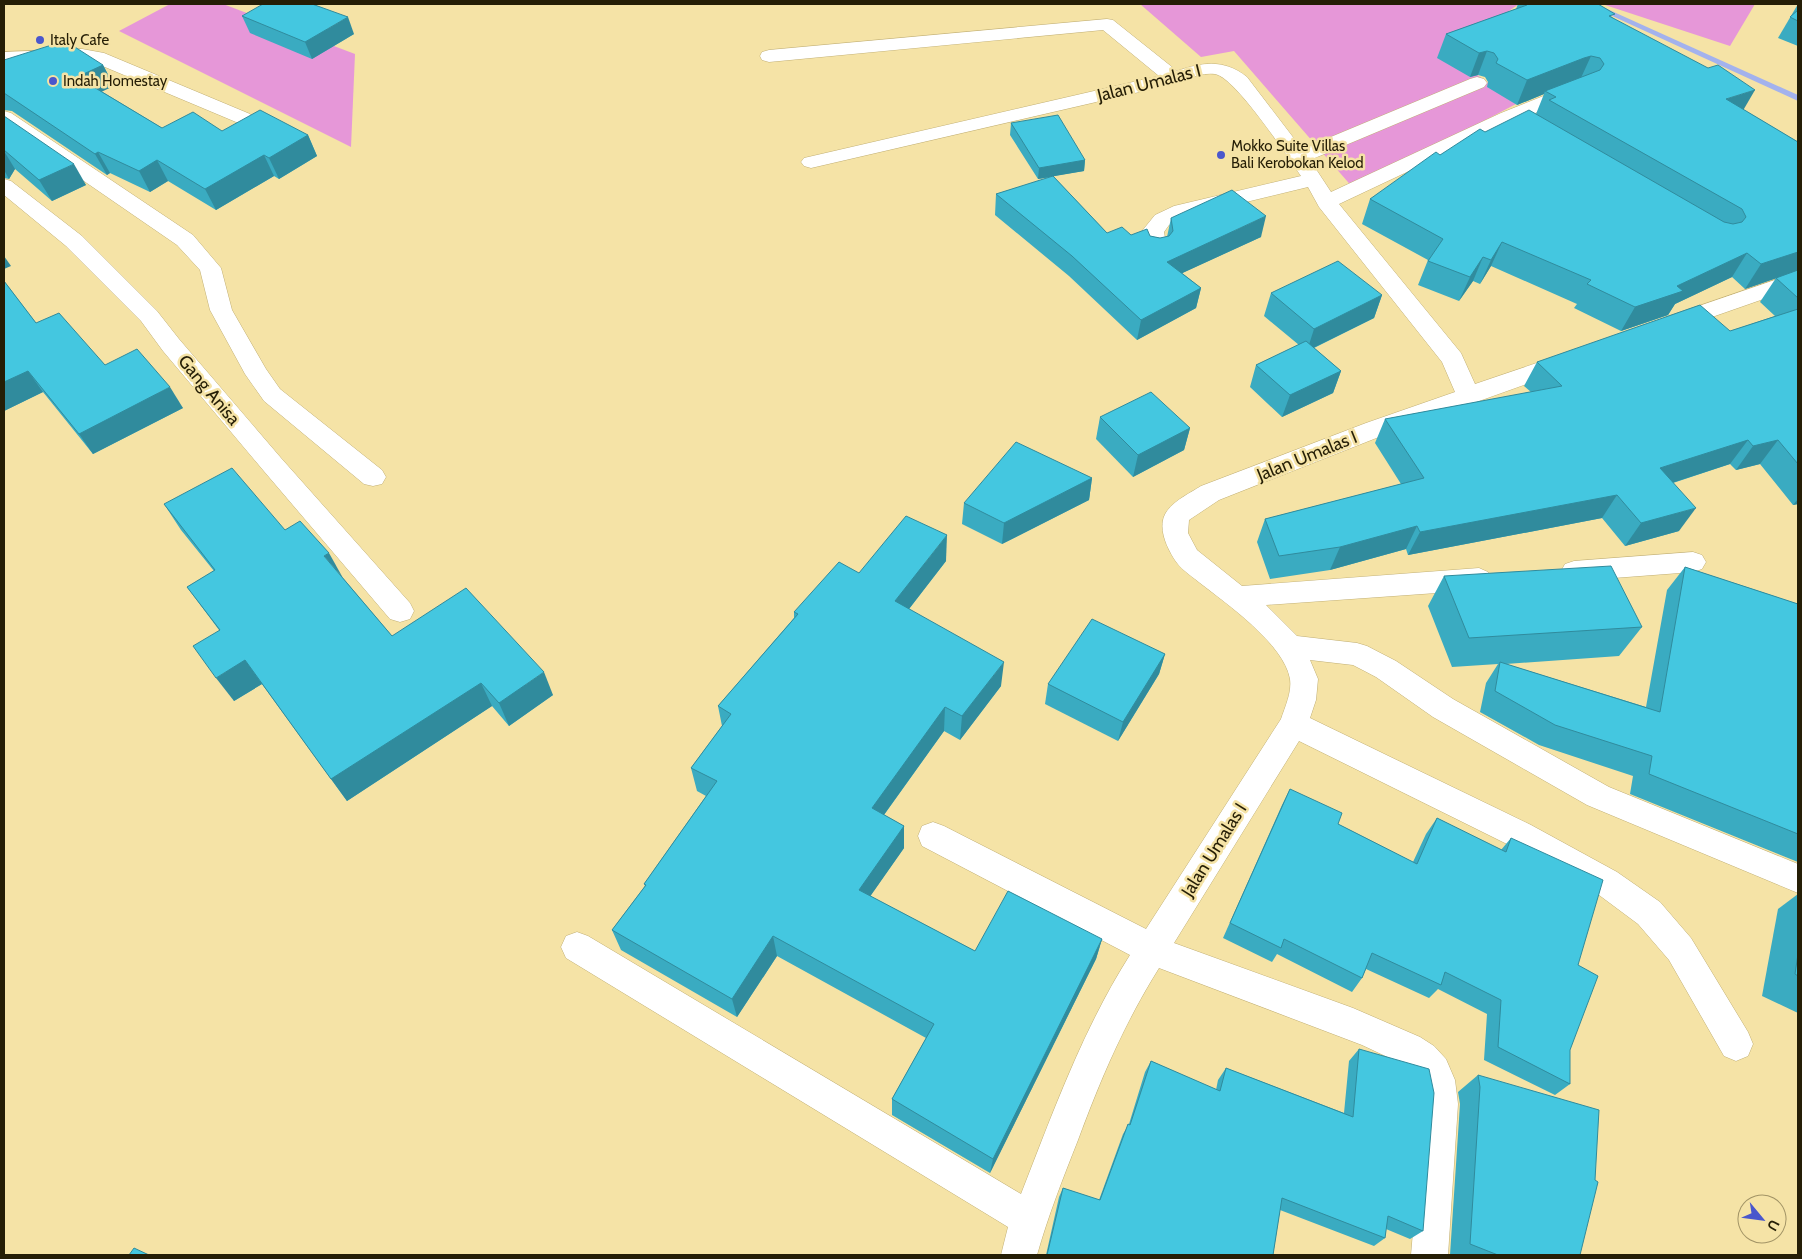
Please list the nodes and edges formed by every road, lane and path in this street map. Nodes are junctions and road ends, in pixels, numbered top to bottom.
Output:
1 (769, 56) dead end
2 (4, 58) edge
3 (1174, 78) junction
4 (1477, 83) dead end
5 (1581, 88) edge
6 (4, 117) edge
7 (1508, 117) junction
8 (243, 118) edge
9 (1526, 128) edge
10 (1298, 158) junction
11 (811, 162) dead end
12 (1314, 179) junction
13 (4, 185) edge
14 (1326, 202) junction
15 (1156, 250) edge
16 (1798, 279) edge
17 (1657, 329) edge
18 (1581, 355) edge
19 (1468, 395) junction
20 (373, 477) dead end
21 (1694, 562) dead end
22 (1554, 573) edge
23 (1504, 577) edge
24 (1236, 597) junction
25 (400, 611) dead end
26 (1290, 647) junction
27 (1294, 724) junction
28 (933, 836) dead end
29 (1798, 880) edge
30 (577, 947) dead end
31 (1152, 948) junction
32 (1736, 1044) dead end
33 (1029, 1219) junction
34 (1019, 1255) edge
35 (1430, 1255) edge

1 - 3 street
2 - 8 street
3 - 10 street, Jalan Umalas I
3 - 11 street, Jalan Umalas I
4 - 10 street
5 - 7 street
6 - 20 street
7 - 9 street
7 - 14 street
10 - 12 street, Jalan Umalas I
12 - 14 street, Jalan Umalas I
12 - 15 street
13 - 25 street, Gang Anisa
14 - 19 street, Jalan Umalas I
16 - 17 street
18 - 19 street
19 - 24 street, Jalan Umalas I
21 - 22 street
23 - 24 street
24 - 26 street, Jalan Umalas I
26 - 27 street, Jalan Umalas I
26 - 29 street
27 - 31 street, Jalan Umalas I
27 - 32 street
28 - 31 street
30 - 33 street
31 - 33 street, Jalan Umalas I
31 - 35 street
33 - 34 street, Jalan Umalas I

